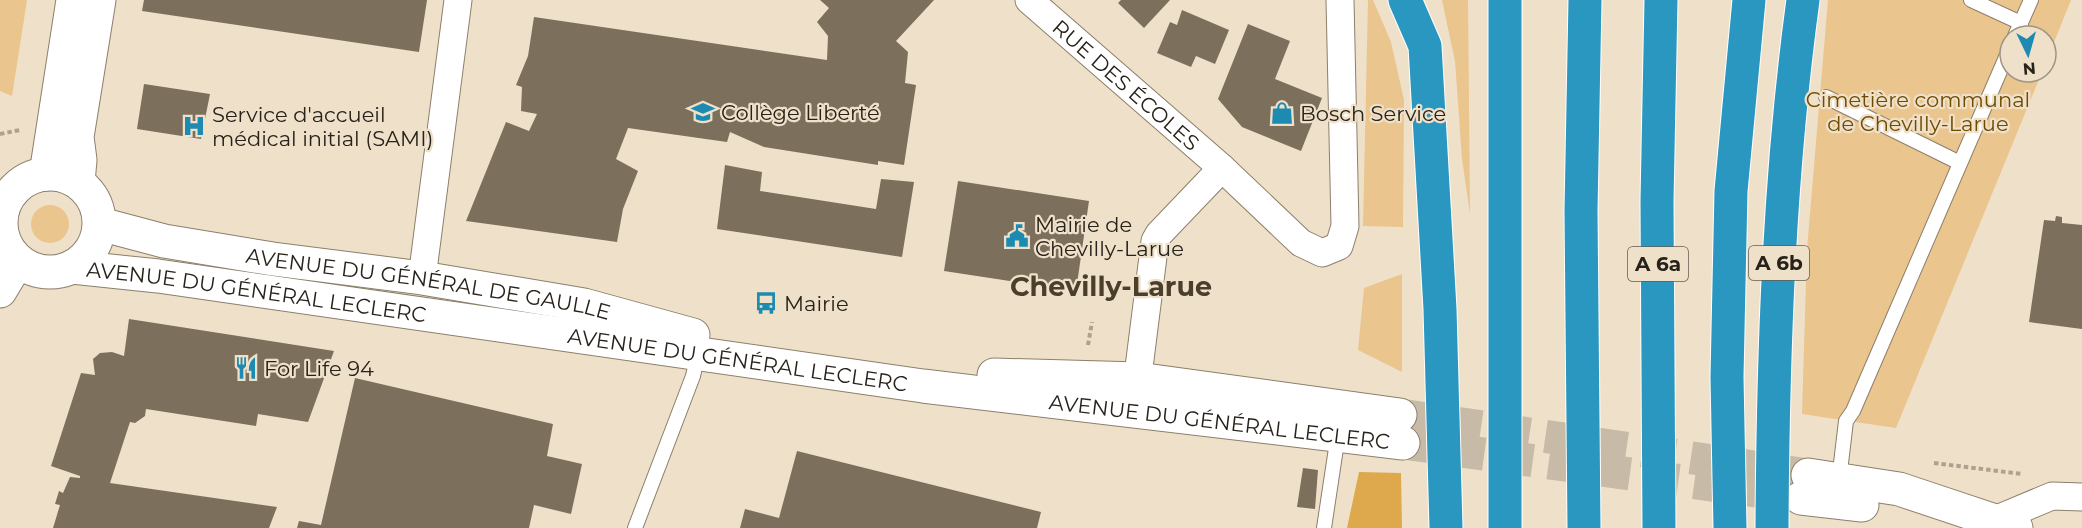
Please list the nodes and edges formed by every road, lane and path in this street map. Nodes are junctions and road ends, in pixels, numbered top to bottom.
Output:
1 (73, 0) edge
2 (99, 0) edge
3 (458, 0) edge
4 (1029, 0) edge
5 (1340, 0) edge
6 (1405, 0) edge
7 (1420, 0) edge
8 (1504, 0) edge
9 (1586, 0) edge
10 (1661, 0) edge
11 (1749, 0) edge
12 (1803, 0) edge
13 (1971, 0) edge
14 (2031, 0) edge
15 (2009, 24) edge
16 (2021, 24) edge
17 (1425, 46) junction
18 (1998, 76) edge
19 (1827, 97) dead end
20 (1960, 164) junction
21 (1222, 168) junction
22 (46, 174) junction
23 (78, 182) junction
24 (2, 201) edge
25 (100, 224) junction
26 (18, 261) junction
27 (72, 267) junction
28 (422, 278) junction
29 (0, 291) edge
30 (1092, 322) dead end
31 (1089, 338) dead end
32 (698, 353) junction
33 (1138, 379) junction
34 (1134, 412) junction
35 (1402, 429) joint
36 (1338, 435) junction
37 (1929, 462) dead end
38 (2023, 474) dead end
39 (1816, 484) joint
40 (2082, 496) edge
41 (2003, 526) edge
42 (635, 528) edge
43 (1324, 528) edge
44 (1446, 528) edge
45 (1505, 528) edge
46 (1584, 528) edge
47 (1659, 528) edge
48 (1730, 528) edge
49 (1772, 528) edge

1 - 22 main road
2 - 23 main road
3 - 28 street
4 - 21 street, RUE DES ÉCOLES
5 - 21 street, RUE DES ÉCOLES
6 - 17 highway
7 - 17 highway
8 - 45 highway
9 - 46 highway
10 - 47 highway, A 6a
11 - 48 highway
12 - 49 highway, A 6b
13 - 15 lane
14 - 16 lane
17 - 44 highway
18 - 20 lane
19 - 20 lane
20 - 39 lane
21 - 33 street
22 - 23 main road
22 - 24 main road
23 - 25 main road
24 - 26 main road
25 - 27 main road
25 - 28 main road, AVENUE DU GÉNÉRAL DE GAULLE
26 - 27 main road
26 - 29 main road
27 - 32 main road, AVENUE DU GÉNÉRAL LECLERC
28 - 33 main road, AVENUE DU GÉNÉRAL DE GAULLE
30 - 31 path
32 - 34 main road, AVENUE DU GÉNÉRAL LECLERC
32 - 42 lane
33 - 34 street
33 - 35 main road, AVENUE DU GÉNÉRAL DE GAULLE
34 - 36 main road, AVENUE DU GÉNÉRAL LECLERC
35 - 36 main road, AVENUE DU GÉNÉRAL LECLERC
36 - 43 lane
37 - 38 path
39 - 41 main road
40 - 41 street

